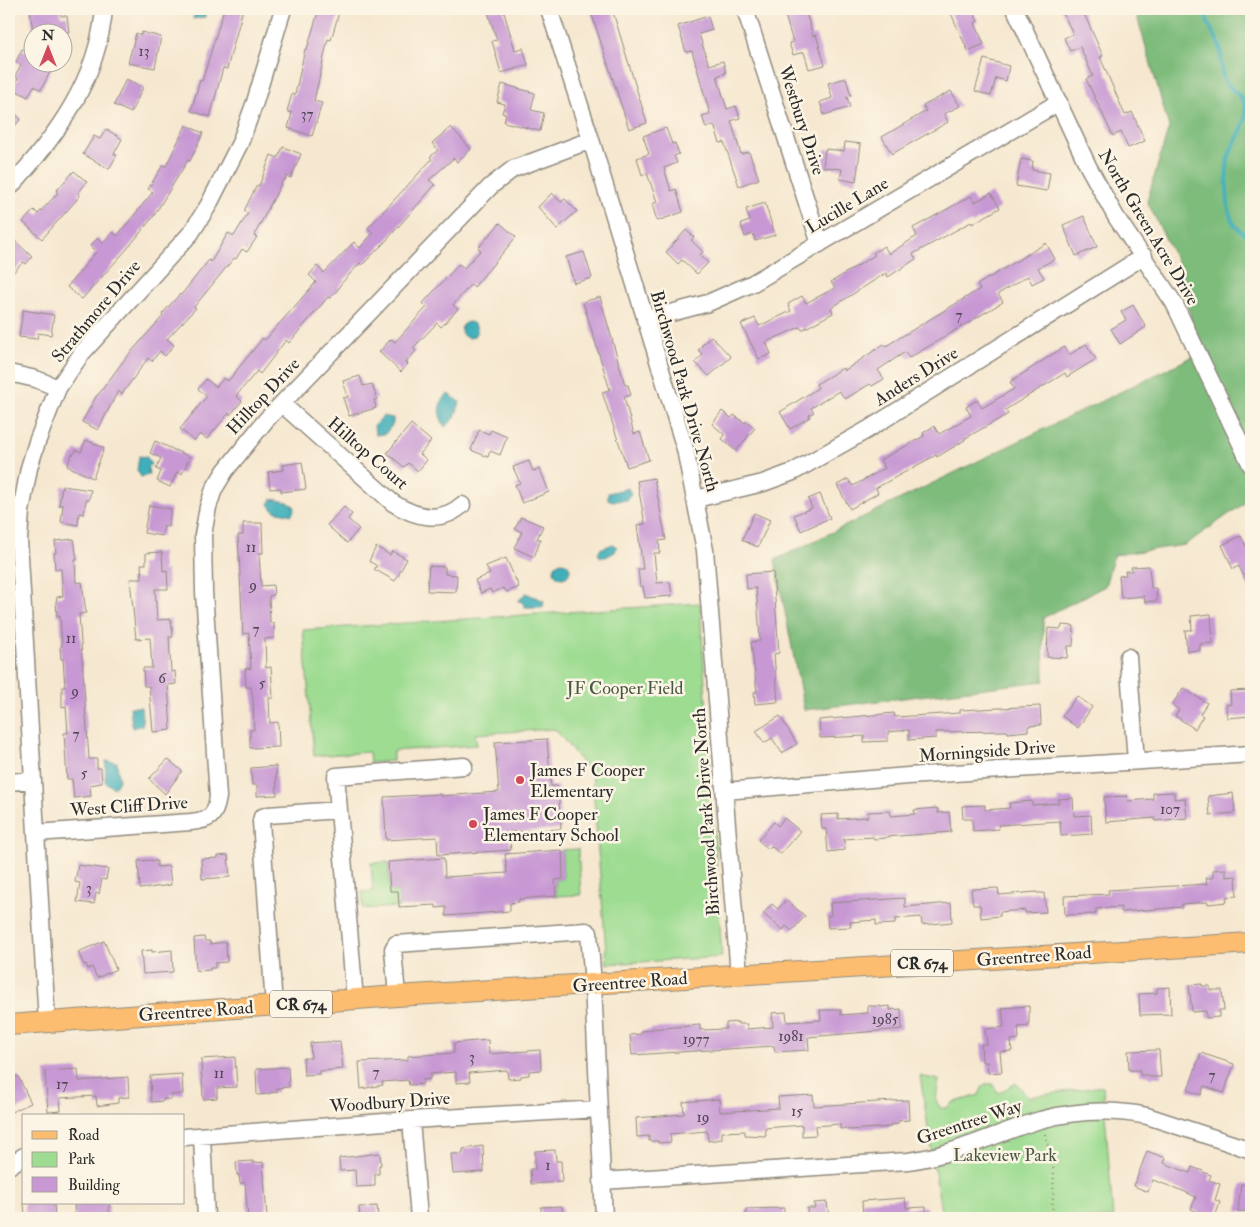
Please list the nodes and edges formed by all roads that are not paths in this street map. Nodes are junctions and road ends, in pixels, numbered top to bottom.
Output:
1 (104, 9) edge
2 (283, 9) edge
3 (550, 9) edge
4 (745, 9) edge
5 (1015, 9) edge
6 (1059, 102) junction
7 (591, 140) junction
8 (9, 188) edge
9 (820, 244) junction
10 (1144, 256) junction
11 (645, 320) junction
12 (9, 373) edge
13 (58, 388) junction
14 (282, 404) junction
15 (1251, 465) edge
16 (696, 499) junction
17 (462, 506) dead end
18 (1128, 657) dead end
19 (1251, 754) edge
20 (1136, 762) junction
21 (464, 766) dead end
22 (33, 780) junction
23 (9, 782) edge
24 (725, 791) junction
25 (217, 806) joint
26 (339, 810) junction
27 (36, 833) junction
28 (1251, 942) edge
29 (739, 975) junction
30 (593, 984) junction
31 (397, 996) junction
32 (355, 1000) junction
33 (274, 1006) junction
34 (47, 1022) junction
35 (9, 1025) edge
36 (598, 1109) junction
37 (411, 1120) junction
38 (202, 1137) junction
39 (185, 1138) edge
40 (1251, 1150) edge
41 (22, 1157) edge
42 (9, 1166) edge
43 (602, 1181) junction
44 (206, 1218) edge
45 (419, 1218) edge
46 (604, 1218) edge

1 - 8 street
2 - 13 street, Strathmore Drive
3 - 7 street, Birchwood Park Drive North
4 - 9 street, Westbury Drive
5 - 6 street, North Green Acre Drive
6 - 9 street, Lucille Lane
6 - 10 street, North Green Acre Drive
7 - 11 street, Birchwood Park Drive North
7 - 14 street, Hilltop Drive
9 - 11 street, Lucille Lane
10 - 15 street, North Green Acre Drive
10 - 16 street, Anders Drive
11 - 16 street, Birchwood Park Drive North
12 - 13 street
13 - 22 street, Strathmore Drive
14 - 17 street, Hilltop Court
14 - 25 street, Hilltop Drive
16 - 24 street, Birchwood Park Drive North
18 - 20 street
19 - 20 street, Morningside Drive
20 - 24 street, Morningside Drive
21 - 26 street
22 - 23 street
22 - 27 street, Strathmore Drive
24 - 29 street, Birchwood Park Drive North
25 - 27 street, West Cliff Drive
26 - 32 street
26 - 33 street
27 - 34 street, Strathmore Drive
28 - 29 main road, Greentree Road / CR 674
29 - 30 main road, Greentree Road / CR 674
30 - 31 main road, Greentree Road / CR 674
30 - 31 street
30 - 36 street
31 - 32 main road, Greentree Road / CR 674
32 - 33 main road, Greentree Road / CR 674
33 - 34 main road, Greentree Road / CR 674
34 - 35 main road, Greentree Road / CR 674
36 - 37 street, Woodbury Drive
36 - 43 street
37 - 38 street, Woodbury Drive
37 - 45 street
38 - 39 street, Woodbury Drive
38 - 44 street
40 - 43 street, Greentree Way
41 - 42 street
43 - 46 street

